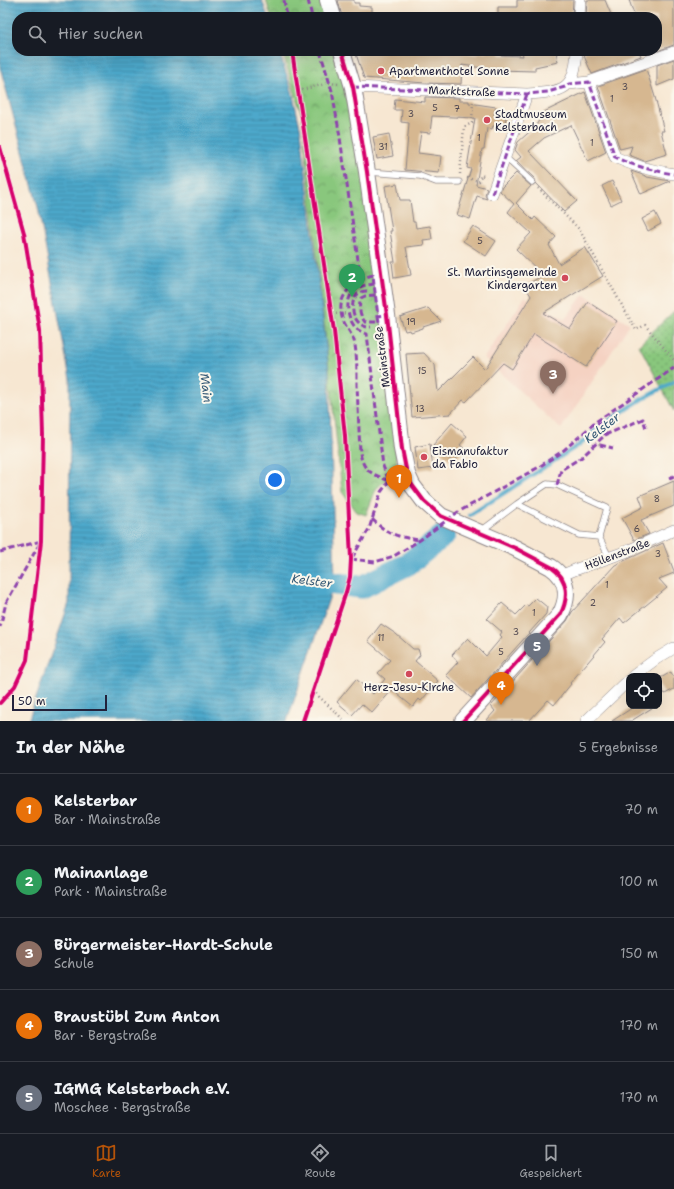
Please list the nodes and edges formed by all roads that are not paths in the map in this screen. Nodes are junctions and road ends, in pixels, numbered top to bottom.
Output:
1 (328, 0) edge
2 (580, 0) edge
3 (332, 12) edge
4 (579, 12) edge
5 (674, 52) edge
6 (343, 56) edge
7 (576, 56) edge
8 (589, 82) junction
9 (569, 84) junction
10 (352, 87) junction
11 (527, 94) junction
12 (505, 157) junction
13 (367, 172) junction
14 (674, 174) edge
15 (459, 182) road end
16 (532, 182) road end
17 (492, 194) dead end
18 (517, 504) junction
19 (674, 530) edge
20 (479, 532) junction
21 (599, 537) junction
22 (610, 557) junction
23 (560, 576) junction
24 (673, 650) edge
25 (637, 673) edge
26 (626, 683) edge
27 (463, 721) edge
28 (586, 721) edge

1 - 3 street
2 - 4 street
5 - 8 street, Marktstraße
6 - 10 street, Mainstraße
7 - 9 street
8 - 9 street, Marktstraße
8 - 14 street
9 - 11 street, Marktstraße
10 - 11 street, Marktstraße
10 - 13 street, Mainstraße
11 - 12 street
12 - 16 lane
12 - 17 street
13 - 15 lane
13 - 20 street, Mainstraße
18 - 20 lane
18 - 21 lane
18 - 21 lane
19 - 22 street, Höllenstraße
20 - 23 street, Mainstraße
21 - 22 lane
22 - 23 street, Höllenstraße
23 - 27 street
24 - 25 street
26 - 28 street

